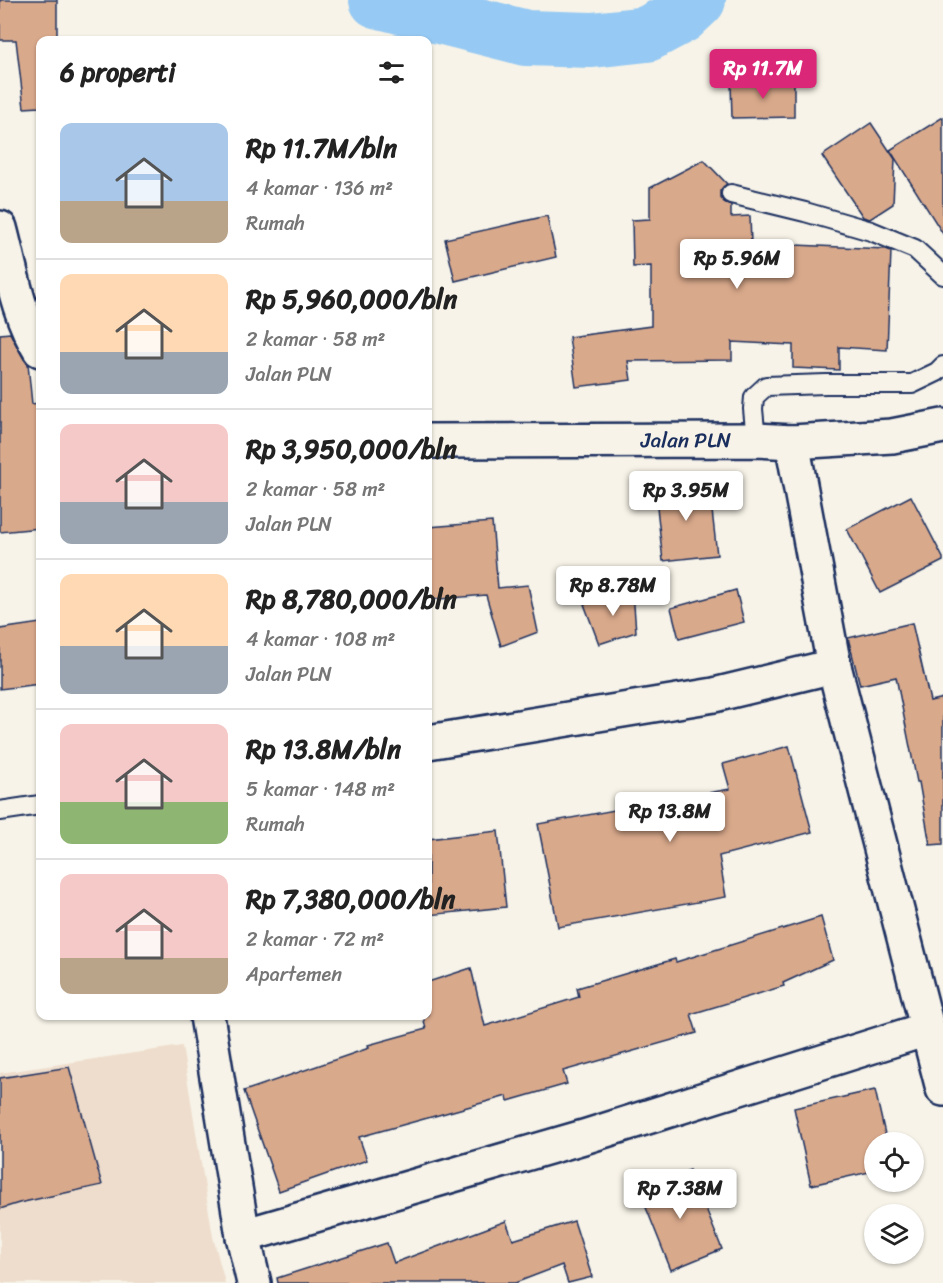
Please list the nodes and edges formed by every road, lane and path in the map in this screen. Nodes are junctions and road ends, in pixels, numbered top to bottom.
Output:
1 (730, 194) dead end
2 (0, 228) edge
3 (943, 275) edge
4 (36, 343) edge
5 (943, 366) edge
6 (943, 426) edge
7 (756, 440) junction
8 (432, 441) edge
9 (792, 442) junction
10 (834, 666) junction
11 (432, 741) edge
12 (36, 806) edge
13 (0, 811) edge
14 (208, 1020) edge
15 (927, 1029) junction
16 (943, 1089) edge
17 (243, 1236) junction
18 (254, 1283) edge

1 - 3 lane
2 - 4 street
5 - 7 lane
6 - 9 street, Jalan PLN
7 - 8 street, Jalan PLN
7 - 9 street, Jalan PLN
9 - 10 street
10 - 11 street
10 - 15 street
12 - 13 lane
14 - 17 street
15 - 16 street
15 - 17 street
17 - 18 street

